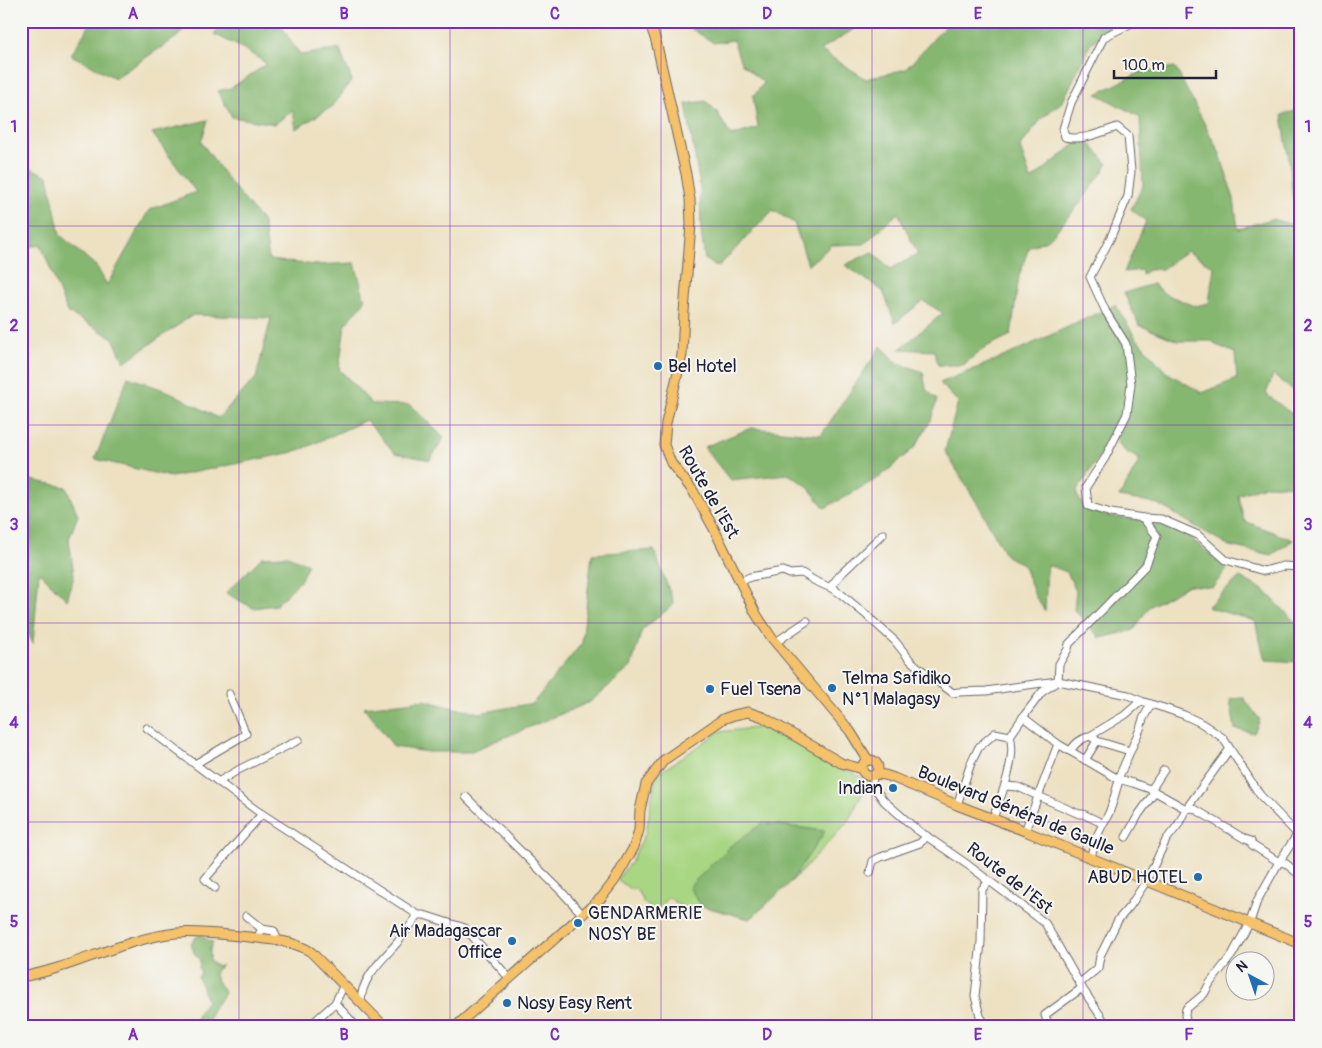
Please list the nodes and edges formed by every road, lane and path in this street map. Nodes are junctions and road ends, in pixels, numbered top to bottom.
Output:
1 (649, 21) edge
2 (1136, 21) edge
3 (1143, 518) junction
4 (883, 534) dead end
5 (1301, 567) edge
6 (740, 582) junction
7 (841, 594) junction
8 (807, 621) dead end
9 (776, 642) junction
10 (1058, 682) junction
11 (229, 694) dead end
12 (1141, 701) junction
13 (1151, 704) junction
14 (1023, 717) junction
15 (147, 728) dead end
16 (1010, 736) junction
17 (1090, 736) junction
18 (300, 740) dead end
19 (1097, 741) junction
20 (1058, 744) junction
21 (1229, 750) junction
22 (1070, 751) junction
23 (1130, 751) junction
24 (1085, 760) junction
25 (195, 764) junction
26 (864, 764) junction
27 (878, 764) junction
28 (1164, 770) dead end
29 (874, 775) junction
30 (885, 775) junction
31 (1118, 778) junction
32 (218, 782) junction
33 (1005, 786) junction
34 (1153, 791) junction
35 (1038, 796) junction
36 (466, 797) dead end
37 (958, 805) junction
38 (1186, 809) junction
39 (262, 814) junction
40 (993, 818) junction
41 (1102, 823) junction
42 (1025, 831) junction
43 (926, 836) junction
44 (1299, 836) edge
45 (1126, 837) dead end
46 (1090, 858) junction
47 (1279, 862) junction
48 (870, 873) dead end
49 (980, 875) junction
50 (1301, 876) edge
51 (1147, 880) junction
52 (215, 888) dead end
53 (418, 915) junction
54 (583, 915) junction
55 (246, 916) dead end
56 (1250, 922) junction
57 (262, 929) junction
58 (257, 938) junction
59 (278, 941) junction
60 (1301, 944) edge
61 (21, 977) edge
62 (510, 979) junction
63 (344, 985) junction
64 (1081, 985) junction
65 (361, 1002) junction
66 (335, 1003) junction
67 (323, 1027) edge
68 (357, 1027) edge
69 (386, 1027) edge
70 (455, 1027) edge
71 (987, 1027) edge
72 (1049, 1027) edge
73 (1108, 1027) edge
74 (1187, 1027) edge

1 - 6 main road, Route de l'Est
2 - 3 street
3 - 5 street
3 - 10 street
4 - 7 street
6 - 7 street
6 - 9 main road, Route de l'Est
7 - 10 street
8 - 9 street
9 - 26 main road, Route de l'Est
10 - 12 street
10 - 14 street
11 - 25 street
12 - 13 street
12 - 17 street
13 - 21 street
13 - 23 street
14 - 16 street
14 - 20 street
15 - 25 street
16 - 33 street
16 - 37 street
17 - 19 street
17 - 22 street
18 - 32 street
19 - 23 street
19 - 24 street
20 - 22 street
20 - 35 street
21 - 38 street
21 - 44 street
22 - 24 street
23 - 31 street
24 - 31 street
25 - 32 street
26 - 27 main road
26 - 29 main road
26 - 54 main road
27 - 29 main road
27 - 30 main road
28 - 34 street
29 - 30 main road, Boulevard Général de Gaulle
29 - 43 street, Route de l'Est
30 - 37 main road, Boulevard Général de Gaulle
31 - 34 street
31 - 41 street
32 - 39 street
33 - 35 street
33 - 40 street
34 - 38 street
34 - 45 street
35 - 41 street
35 - 42 street
36 - 54 street
37 - 40 main road, Boulevard Général de Gaulle
38 - 47 street
38 - 51 street
39 - 52 street
39 - 53 street
40 - 42 main road, Boulevard Général de Gaulle
41 - 46 street
42 - 46 main road, Boulevard Général de Gaulle
43 - 48 street
43 - 49 street, Route de l'Est
44 - 47 street
46 - 51 main road, Boulevard Général de Gaulle
47 - 50 street
47 - 56 street
49 - 64 street, Route de l'Est
49 - 71 street
51 - 56 main road, Boulevard Général de Gaulle
51 - 64 street
53 - 62 street
53 - 65 street
54 - 62 main road
55 - 57 street
56 - 60 main road, Boulevard Général de Gaulle
56 - 74 street
57 - 58 street
57 - 59 street
58 - 59 main road
58 - 61 main road
59 - 63 main road
62 - 70 main road
63 - 65 main road
63 - 66 street
64 - 72 street
64 - 73 street, Route de l'Est
65 - 69 main road
66 - 67 street
66 - 68 street

